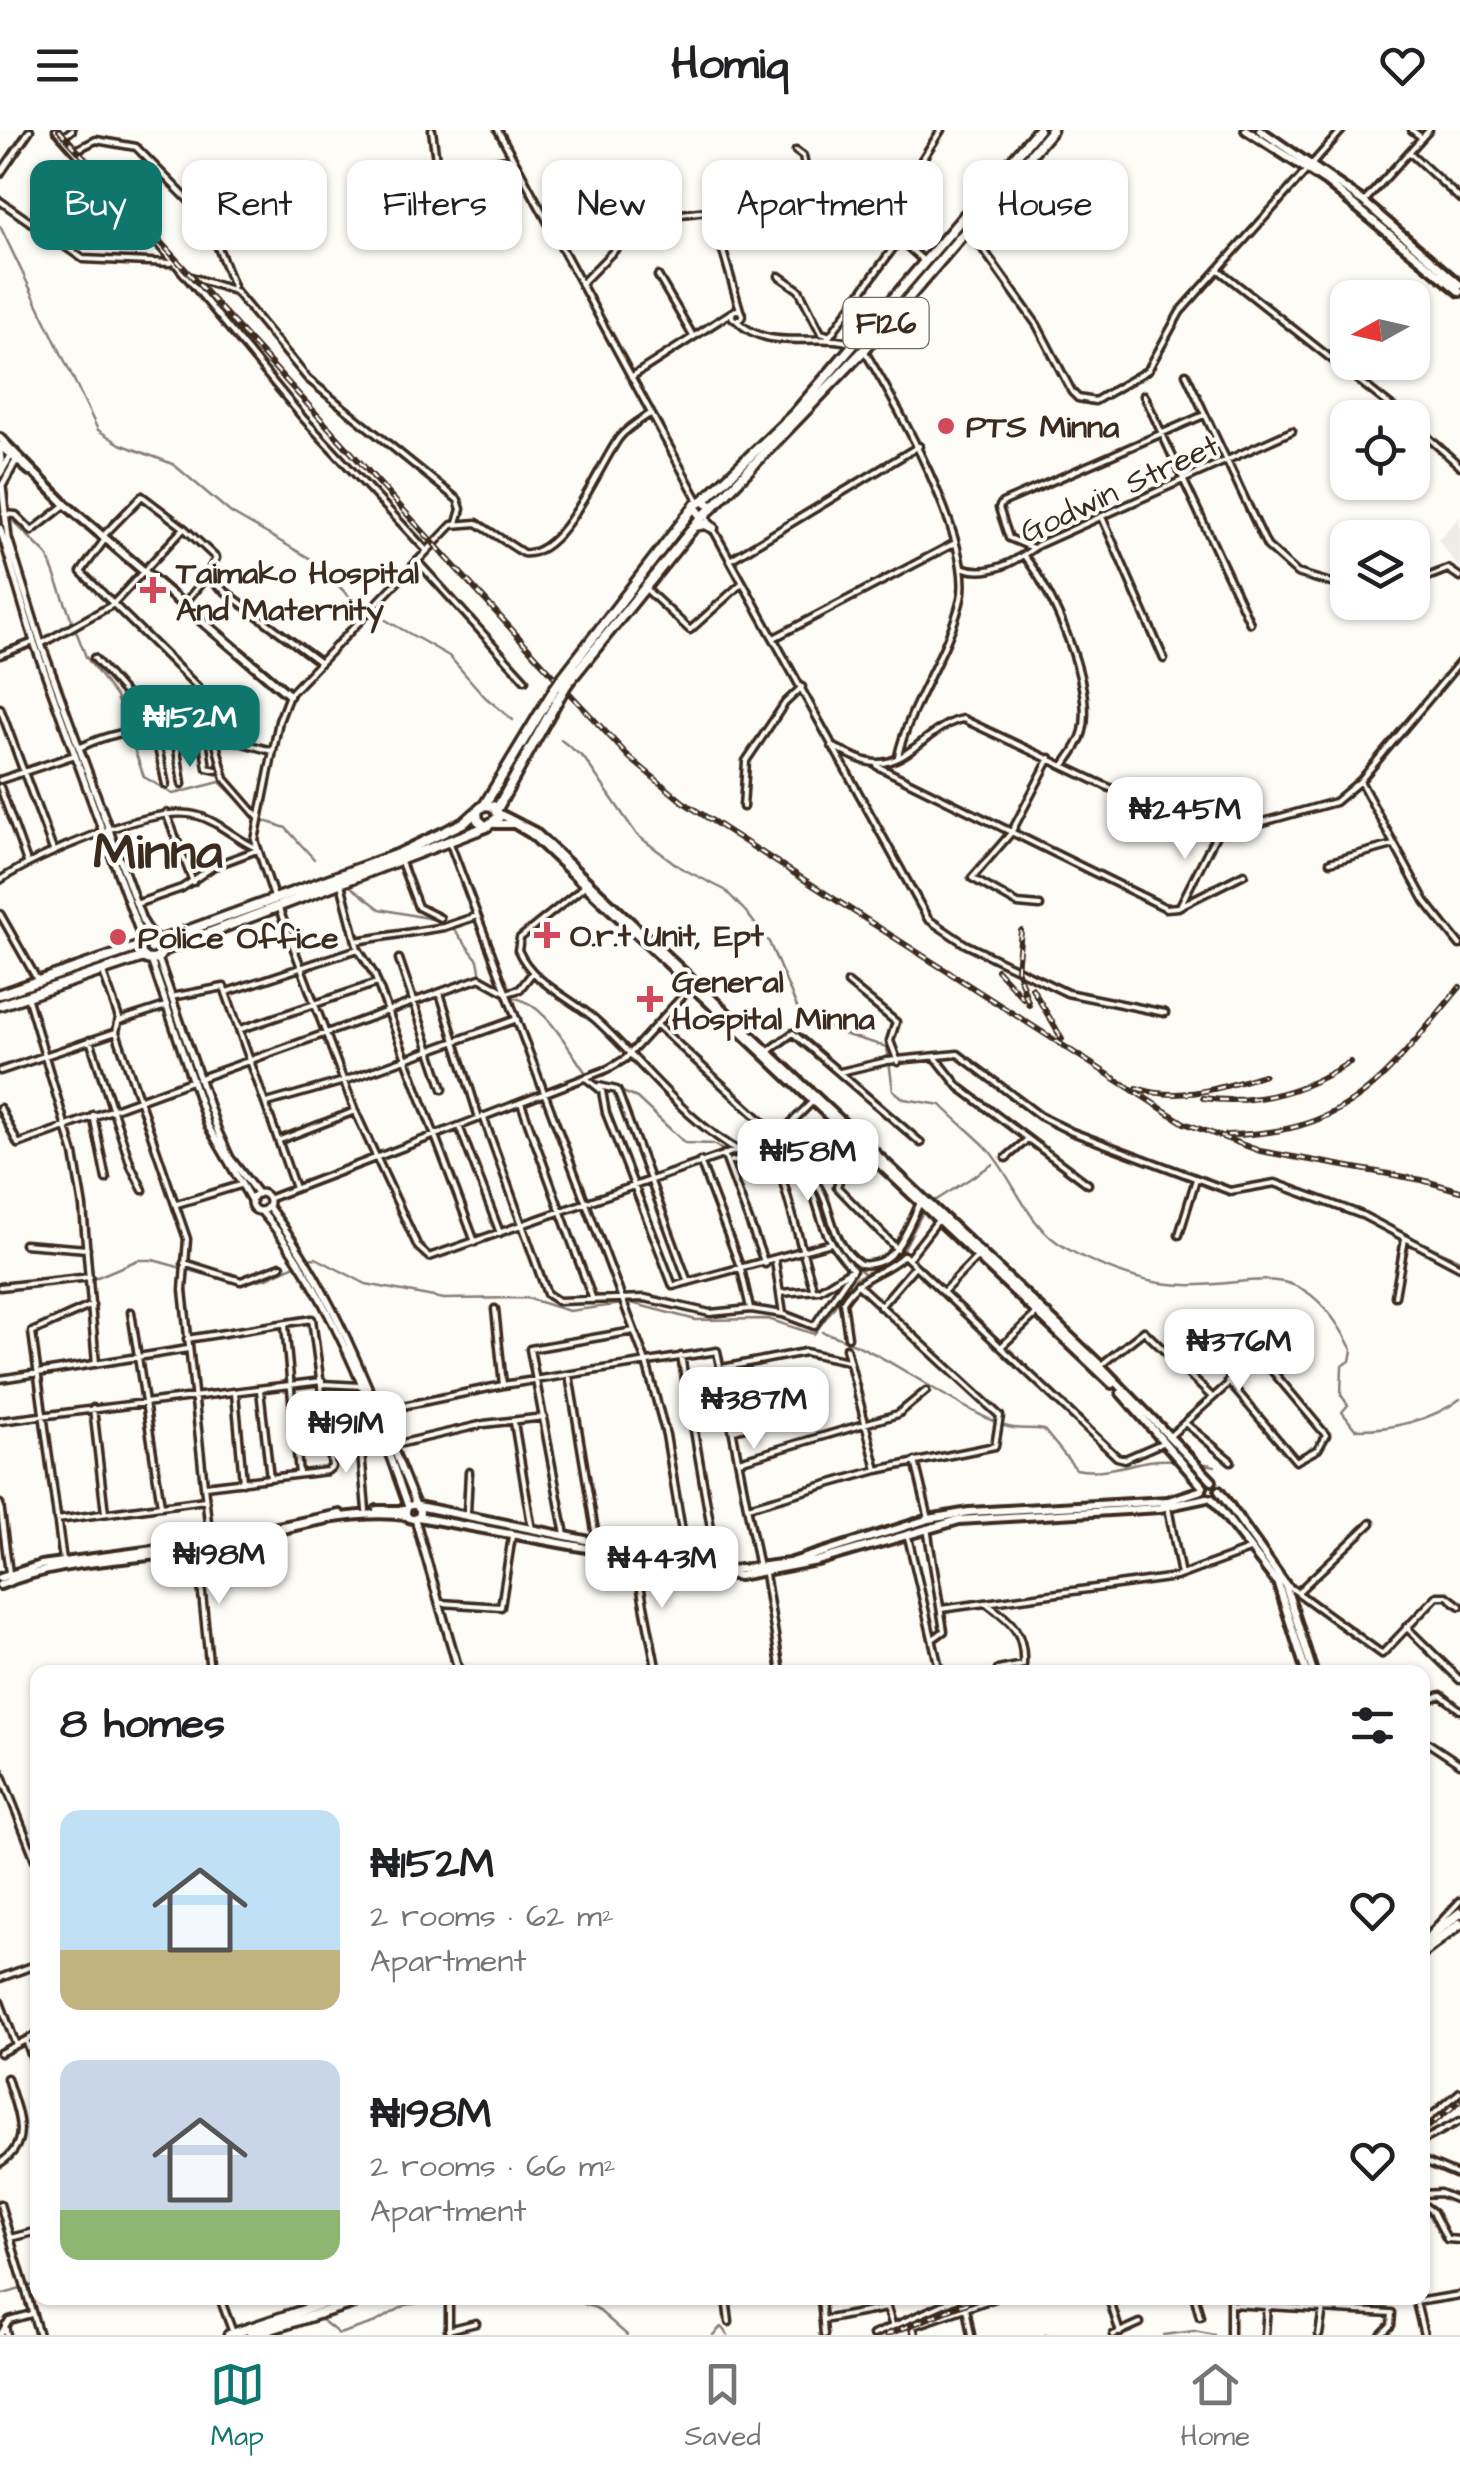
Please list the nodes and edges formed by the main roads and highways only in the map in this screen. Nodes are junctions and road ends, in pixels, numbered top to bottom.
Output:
1 (1038, 130) edge
2 (1052, 130) edge
3 (1246, 130) edge
4 (1263, 131) edge
5 (1018, 160) edge
6 (1020, 160) edge
7 (1310, 167) junction
8 (963, 221) edge
9 (963, 234) edge
10 (1460, 288) edge
11 (0, 438) edge
12 (0, 449) edge
13 (14, 456) junction
14 (699, 503) junction
15 (707, 514) junction
16 (694, 526) junction
17 (713, 528) road end
18 (565, 681) junction
19 (558, 691) junction
20 (289, 694) road end
21 (481, 809) junction
22 (498, 811) junction
23 (490, 825) junction
24 (277, 903) junction
25 (156, 940) junction
26 (142, 944) junction
27 (154, 956) junction
28 (693, 984) junction
29 (0, 994) edge
30 (0, 1005) edge
31 (816, 1099) junction
32 (980, 1254) junction
33 (1166, 1440) junction
34 (1185, 1461) junction
35 (1212, 1482) junction
36 (1220, 1491) junction
37 (1206, 1493) junction
38 (412, 1511) junction
39 (928, 1522) junction
40 (762, 1571) junction
41 (0, 1581) edge
42 (1307, 1665) edge
43 (1307, 1665) edge
44 (1460, 1912) edge
45 (1460, 1924) edge
46 (1430, 1937) edge
47 (1430, 1947) edge
48 (314, 2307) edge
49 (231, 2334) edge
50 (258, 2334) edge

1 - 5 main road, F126
2 - 6 main road, F126
3 - 7 main road
4 - 7 main road
7 - 10 main road
7 - 10 main road
8 - 14 main road, F126
9 - 15 main road, F126
11 - 13 main road
12 - 13 main road
13 - 20 main road
14 - 15 main road
14 - 15 main road
14 - 18 main road, F126
15 - 16 main road, F126
16 - 17 main road
16 - 18 main road, F126
18 - 19 main road, F126, bridge
19 - 21 main road, F126
19 - 22 main road, F126
21 - 22 main road
21 - 23 main road
21 - 24 main road, F126
22 - 23 main road, F126
22 - 28 main road
23 - 24 main road, F126
23 - 28 main road
24 - 25 main road, F126
24 - 27 main road, F126
25 - 26 main road, F126
25 - 27 main road
26 - 27 main road
26 - 29 main road, F126
27 - 30 main road, F126
28 - 31 main road
28 - 31 main road
31 - 32 main road
31 - 32 main road
32 - 33 main road
32 - 33 main road
33 - 34 main road
34 - 35 main road
34 - 37 main road
35 - 36 main road
35 - 37 main road
36 - 37 main road
36 - 43 main road
37 - 39 main road
37 - 39 main road
37 - 42 main road
38 - 40 main road
38 - 40 main road
38 - 41 main road
38 - 41 main road
39 - 40 main road
39 - 40 main road
44 - 46 main road
45 - 47 main road
48 - 49 main road
48 - 50 main road

